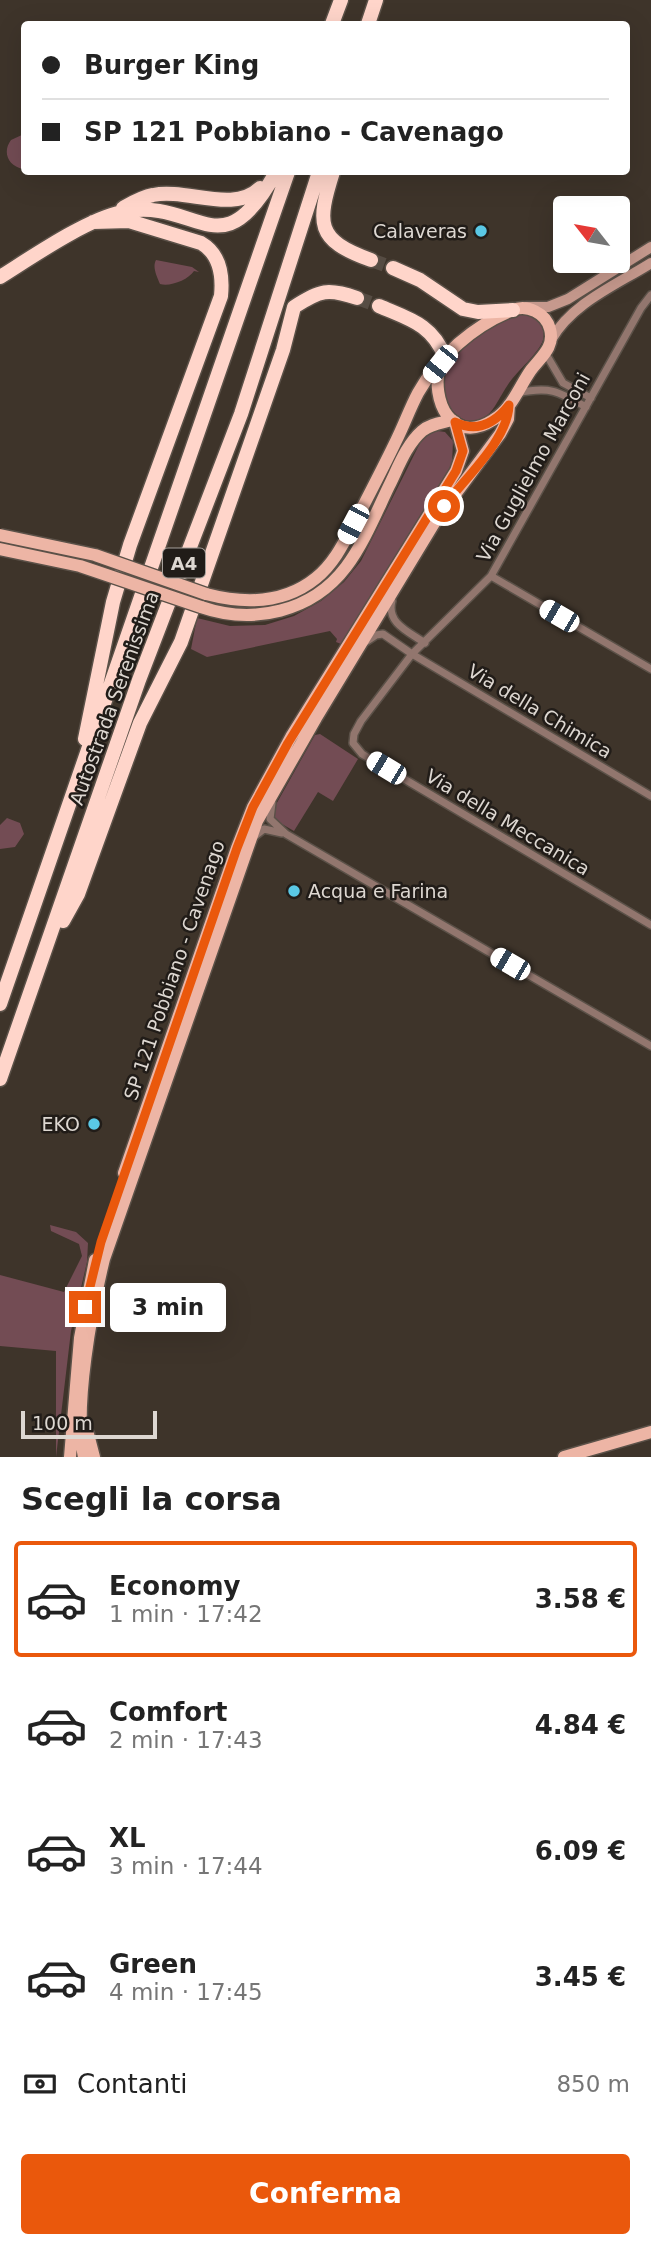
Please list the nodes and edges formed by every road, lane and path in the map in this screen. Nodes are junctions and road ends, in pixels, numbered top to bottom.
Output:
1 (341, 0) edge
2 (347, 0) edge
3 (376, 0) edge
4 (333, 21) edge
5 (339, 21) edge
6 (369, 21) edge
7 (272, 175) edge
8 (273, 175) edge
9 (287, 175) edge
10 (318, 175) edge
11 (332, 175) edge
12 (113, 214) junction
13 (93, 222) junction
14 (651, 247) edge
15 (371, 260) tunnel mouth
16 (651, 263) edge
17 (393, 268) tunnel mouth
18 (0, 276) edge
19 (651, 295) edge
20 (357, 298) tunnel mouth
21 (379, 306) tunnel mouth
22 (518, 309) junction
23 (551, 341) junction
24 (545, 354) junction
25 (442, 360) junction
26 (517, 393) junction
27 (591, 398) junction
28 (509, 405) junction
29 (586, 407) junction
30 (454, 421) junction
31 (0, 535) edge
32 (413, 539) junction
33 (0, 549) edge
34 (404, 573) junction
35 (491, 576) junction
36 (375, 623) junction
37 (383, 634) junction
38 (425, 643) junction
39 (412, 654) junction
40 (351, 662) junction
41 (651, 669) edge
42 (353, 743) joint
43 (298, 748) junction
44 (75, 792) junction
45 (651, 796) edge
46 (286, 834) junction
47 (239, 868) junction
48 (651, 925) edge
49 (45, 953) junction
50 (0, 1004) edge
51 (651, 1046) edge
52 (0, 1079) edge
53 (87, 1359) junction
54 (651, 1432) edge
55 (70, 1457) edge
56 (84, 1457) edge
57 (94, 1457) edge
58 (564, 1457) edge

1 - 4 highway
2 - 5 highway
3 - 6 highway
7 - 12 highway
8 - 12 highway
9 - 44 highway, Autostrada Serenissima / A4
10 - 49 highway, Autostrada Serenissima / A4
11 - 15 highway
12 - 13 highway
13 - 18 highway
13 - 44 highway
14 - 22 street
16 - 23 street
17 - 22 highway
19 - 27 street, Via Guglielmo Marconi
20 - 49 highway
21 - 25 highway
22 - 23 main road
22 - 25 main road
23 - 24 main road
24 - 26 main road
24 - 27 street
25 - 30 main road, SP 121 Pobbiano - Cavenago
25 - 31 main road, bridge
26 - 28 main road
26 - 29 street
27 - 29 street, Via Guglielmo Marconi
28 - 30 main road
28 - 34 main road, SP 121 Pobbiano - Cavenago
29 - 35 street, Via Guglielmo Marconi
30 - 32 main road, SP 121 Pobbiano - Cavenago
30 - 33 main road, bridge
32 - 36 main road
32 - 55 main road, SP 121 Pobbiano - Cavenago
34 - 36 main road, SP 121 Pobbiano - Cavenago
34 - 38 street
35 - 38 street, Via Guglielmo Marconi
35 - 41 street
36 - 37 street, Via della Chimica
36 - 40 main road, SP 121 Pobbiano - Cavenago
37 - 39 street, Via della Chimica
37 - 40 street
38 - 39 street, Via Guglielmo Marconi
39 - 42 street, Via Guglielmo Marconi
39 - 45 street, Via della Chimica
40 - 43 main road, SP 121 Pobbiano - Cavenago
42 - 48 street, Via della Meccanica
43 - 46 street
43 - 47 main road, SP 121 Pobbiano - Cavenago
44 - 50 highway, Autostrada Serenissima / A4
46 - 47 street
46 - 51 street
47 - 53 main road, SP 121 Pobbiano - Cavenago
49 - 52 highway, Autostrada Serenissima / A4
53 - 56 main road, SP 121 Pobbiano - Cavenago
53 - 57 main road
54 - 58 main road

